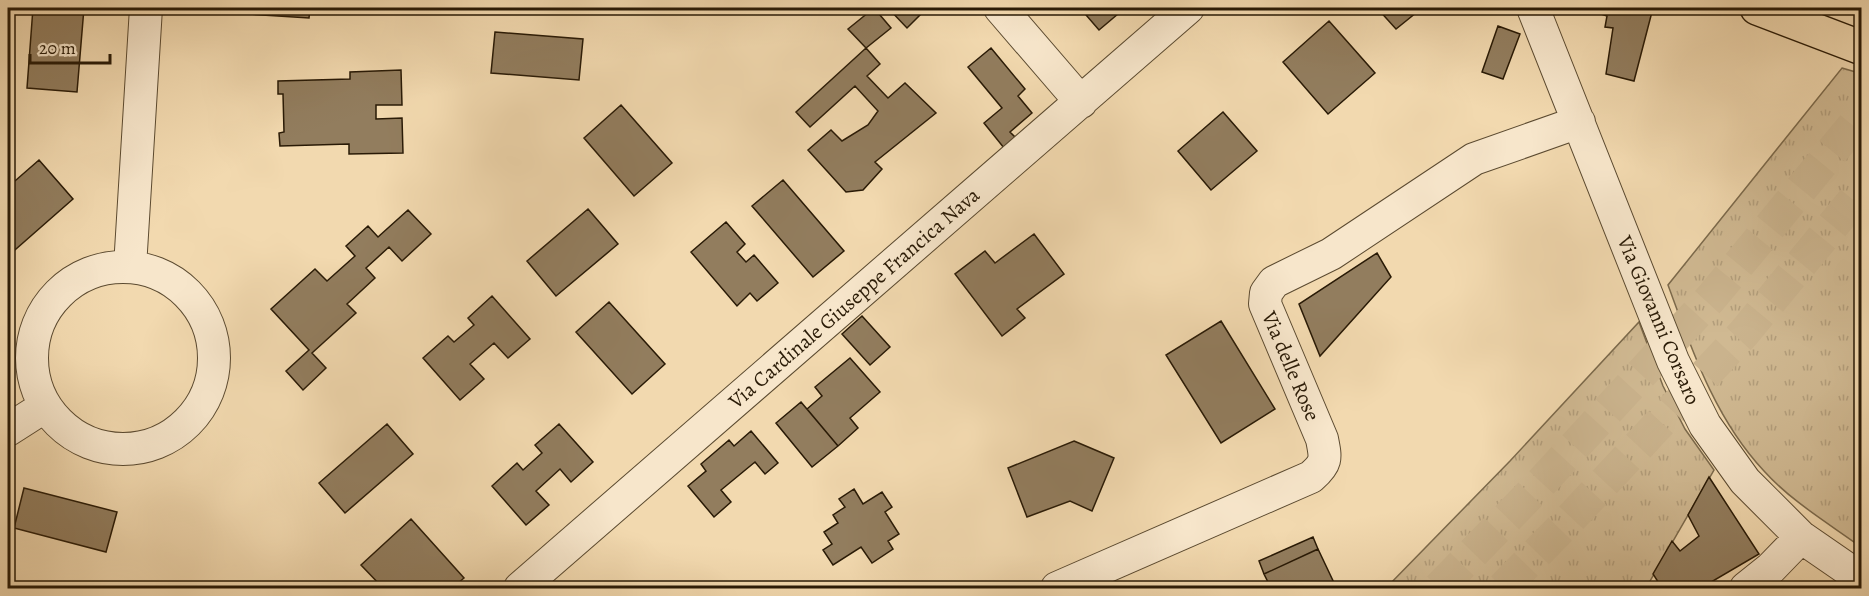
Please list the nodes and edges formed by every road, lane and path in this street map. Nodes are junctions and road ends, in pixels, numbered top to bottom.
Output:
1 (146, 8) edge
2 (1000, 8) edge
3 (1188, 8) edge
4 (1533, 8) edge
5 (1756, 8) edge
6 (1862, 48) edge
7 (1081, 102) junction
8 (1579, 122) junction
9 (130, 267) junction
10 (44, 407) junction
11 (8, 430) edge
12 (1801, 537) junction
13 (1862, 579) edge
14 (520, 588) edge
15 (1057, 588) edge
16 (1746, 588) edge

1 - 9 street
2 - 7 street
3 - 7 street, Via Cardinale Giuseppe Francica Nava
4 - 8 street, Via Giovanni Corsaro
5 - 6 main road
7 - 14 street, Via Cardinale Giuseppe Francica Nava
8 - 12 street, Via Giovanni Corsaro
8 - 15 street, Via delle Rose
9 - 10 street
9 - 10 street
10 - 11 street
12 - 13 street, Via Giovanni Corsaro
12 - 16 street

